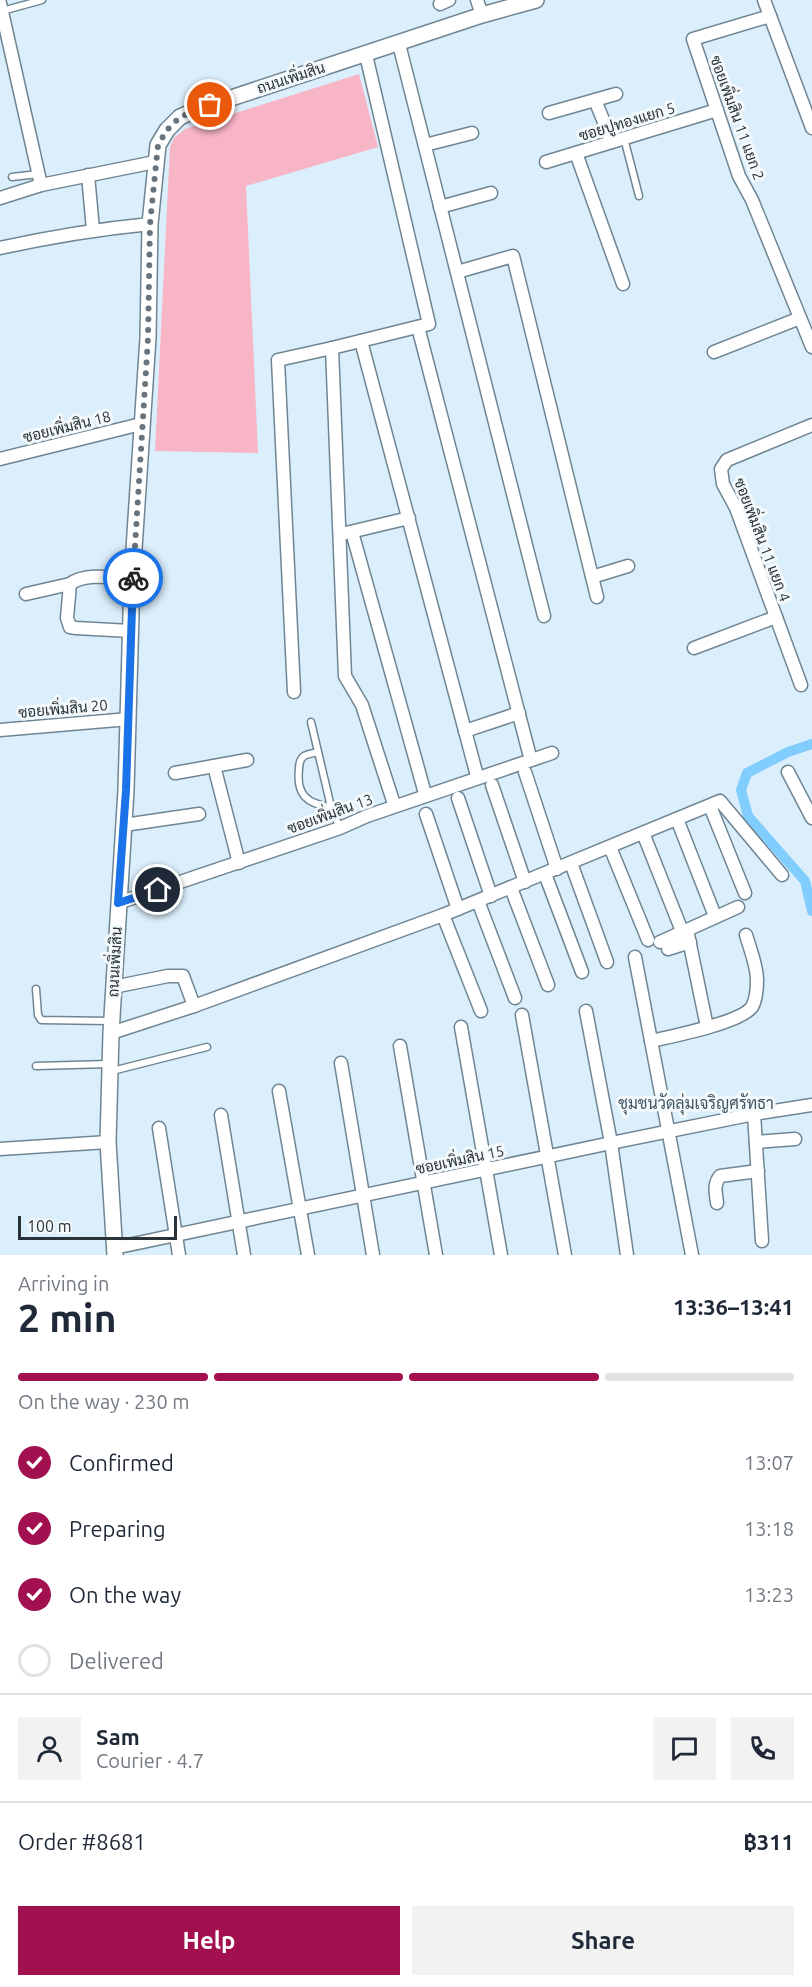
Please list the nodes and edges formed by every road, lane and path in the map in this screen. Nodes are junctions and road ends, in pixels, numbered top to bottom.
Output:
1 (42, 0) edge
2 (477, 0) edge
3 (536, 0) edge
4 (764, 0) edge
5 (1, 7) edge
6 (482, 15) junction
7 (770, 16) junction
8 (399, 44) junction
9 (6, 52) edge
10 (366, 55) junction
11 (616, 94) dead end
12 (595, 100) junction
13 (717, 110) junction
14 (549, 113) dead end
15 (812, 128) edge
16 (472, 133) dead end
17 (618, 140) junction
18 (424, 145) junction
19 (576, 153) junction
20 (155, 162) junction
21 (546, 162) dead end
22 (88, 175) junction
23 (12, 177) dead end
24 (40, 180) junction
25 (491, 193) dead end
26 (639, 196) dead end
27 (0, 198) edge
28 (440, 207) junction
29 (150, 224) junction
30 (93, 230) junction
31 (0, 248) edge
32 (457, 272) junction
33 (623, 284) dead end
34 (800, 318) junction
35 (418, 327) junction
36 (362, 341) junction
37 (812, 347) edge
38 (332, 348) junction
39 (714, 352) dead end
40 (141, 424) junction
41 (812, 426) edge
42 (0, 459) edge
43 (409, 518) junction
44 (346, 533) junction
45 (628, 566) dead end
46 (592, 576) junction
47 (132, 579) junction
48 (70, 584) junction
49 (26, 594) dead end
50 (597, 597) dead end
51 (544, 616) dead end
52 (776, 617) junction
53 (130, 631) junction
54 (694, 648) dead end
55 (801, 685) dead end
56 (294, 692) dead end
57 (519, 713) junction
58 (129, 719) junction
59 (311, 722) dead end
60 (0, 730) edge
61 (465, 730) junction
62 (318, 752) junction
63 (529, 753) dead end
64 (552, 753) dead end
65 (247, 760) dead end
66 (213, 766) junction
67 (476, 772) dead end
68 (525, 772) dead end
69 (788, 772) dead end
70 (175, 773) dead end
71 (492, 785) dead end
72 (424, 790) dead end
73 (458, 798) dead end
74 (393, 801) dead end
75 (710, 806) junction
76 (331, 807) junction
77 (200, 814) dead end
78 (426, 814) dead end
79 (812, 818) edge
80 (677, 819) junction
81 (124, 825) junction
82 (340, 828) junction
83 (643, 833) junction
84 (610, 847) junction
85 (239, 863) junction
86 (571, 863) junction
87 (557, 869) junction
88 (545, 874) junction
89 (782, 875) dead end
90 (525, 882) junction
91 (511, 888) junction
92 (745, 893) dead end
93 (491, 896) junction
94 (478, 901) junction
95 (118, 903) junction
96 (738, 907) dead end
97 (458, 909) junction
98 (713, 911) dead end
99 (443, 915) junction
100 (686, 933) junction
101 (746, 935) dead end
102 (635, 957) dead end
103 (607, 962) dead end
104 (582, 972) dead end
105 (548, 985) dead end
106 (113, 987) junction
107 (36, 989) dead end
108 (515, 998) dead end
109 (194, 1006) junction
110 (481, 1011) dead end
111 (586, 1011) dead end
112 (522, 1015) dead end
113 (111, 1027) junction
114 (461, 1027) dead end
115 (707, 1027) junction
116 (651, 1041) junction
117 (400, 1046) dead end
118 (207, 1047) dead end
119 (341, 1063) dead end
120 (36, 1066) dead end
121 (110, 1068) junction
122 (279, 1091) dead end
123 (812, 1105) edge
124 (754, 1114) junction
125 (221, 1115) dead end
126 (159, 1128) dead end
127 (668, 1132) junction
128 (795, 1139) dead end
129 (108, 1142) junction
130 (756, 1142) junction
131 (611, 1143) junction
132 (0, 1149) edge
133 (546, 1157) junction
134 (486, 1170) junction
135 (758, 1171) junction
136 (424, 1183) junction
137 (363, 1196) junction
138 (717, 1203) dead end
139 (300, 1209) junction
140 (239, 1222) junction
141 (176, 1235) junction
142 (762, 1241) dead end
143 (115, 1252) edge
144 (179, 1255) edge
145 (244, 1255) edge
146 (308, 1255) edge
147 (373, 1255) edge
148 (436, 1255) edge
149 (501, 1255) edge
150 (565, 1255) edge
151 (627, 1255) edge
152 (692, 1255) edge

1 - 5 lane
2 - 6 street
3 - 6 street, ถนนเพิ่มสิน
4 - 7 street
5 - 9 street
6 - 8 street, ถนนเพิ่มสิน
7 - 13 street, ซอยเพิ่มสิน 11 แยก 2
7 - 15 street
8 - 10 street, ถนนเพิ่มสิน
8 - 18 street
9 - 24 street
10 - 20 street, ถนนเพิ่มสิน
10 - 35 street
11 - 12 street
12 - 14 street
12 - 17 street
13 - 17 street, ซอยปูทองแยก 5
13 - 34 street, ซอยเพิ่มสิน 11 แยก 2
16 - 18 street
17 - 19 street, ซอยปูทองแยก 5
17 - 26 lane
18 - 28 street
19 - 21 street, ซอยปูทองแยก 5
19 - 33 street
20 - 22 street
20 - 29 street, ถนนเพิ่มสิน
22 - 24 street
22 - 30 street
23 - 24 lane
24 - 27 street
25 - 28 street
28 - 32 street
29 - 30 street
29 - 40 street, ถนนเพิ่มสิน
30 - 31 street
32 - 46 street
32 - 51 street
34 - 37 street, ซอยเพิ่มสิน 11 แยก 2
34 - 39 street
35 - 36 street
35 - 57 street
36 - 38 street
36 - 43 street
38 - 44 street
38 - 56 street
40 - 42 street, ซอยเพิ่มสิน 18
40 - 47 street, ถนนเพิ่มสิน
41 - 52 street, ซอยเพิ่มสิน 11 แยก 4
43 - 44 street
43 - 61 street
44 - 72 street
44 - 74 street
45 - 46 street
46 - 50 street
47 - 48 street
47 - 53 street, ถนนเพิ่มสิน
48 - 49 street
48 - 53 street
52 - 54 street
52 - 55 street, ซอยเพิ่มสิน 11 แยก 4
53 - 58 street, ถนนเพิ่มสิน
57 - 61 street
57 - 63 street
58 - 60 street, ซอยเพิ่มสิน 20
58 - 81 street, ถนนเพิ่มสิน
59 - 62 lane
61 - 67 street
62 - 76 lane
62 - 76 lane
64 - 82 street, ซอยเพิ่มสิน 13
65 - 66 street
66 - 70 street
66 - 85 street
68 - 87 street
69 - 79 street
71 - 90 street
73 - 93 street
75 - 80 street
75 - 89 street
75 - 92 street
76 - 82 lane
77 - 81 street
78 - 97 street
80 - 83 street
80 - 98 street
81 - 95 street, ถนนเพิ่มสิน
82 - 85 street, ซอยเพิ่มสิน 13
83 - 84 street
83 - 100 street
84 - 86 street
84 - 100 street
85 - 95 street, ซอยเพิ่มสิน 13
86 - 87 street
86 - 103 street
87 - 88 street
88 - 90 street
88 - 104 street
90 - 91 street
91 - 93 street
91 - 105 street
93 - 94 street
94 - 97 street
94 - 108 street
95 - 106 street, ถนนเพิ่มสิน
96 - 100 street
97 - 99 street
99 - 109 street
99 - 110 street
100 - 115 street
101 - 115 street
102 - 116 street
106 - 109 street
106 - 113 street, ถนนเพิ่มสิน
107 - 113 lane
109 - 113 street
111 - 131 street
112 - 133 street
113 - 121 street, ถนนเพิ่มสิน
114 - 134 street
115 - 116 street
116 - 127 street
117 - 136 street
118 - 121 lane
119 - 137 street
120 - 121 lane
121 - 129 street, ถนนเพิ่มสิน
122 - 139 street
123 - 124 street, ซอยเพิ่มสิน 15
124 - 127 street, ซอยเพิ่มสิน 15
124 - 130 street
125 - 140 street
126 - 141 street
127 - 131 street, ซอยเพิ่มสิน 15
127 - 152 street
128 - 130 street
129 - 132 street
129 - 143 street, ถนนเพิ่มสิน
130 - 135 street
131 - 133 street, ซอยเพิ่มสิน 15
131 - 151 street
133 - 134 street, ซอยเพิ่มสิน 15
133 - 150 street
134 - 136 street, ซอยเพิ่มสิน 15
134 - 149 street
135 - 138 street
135 - 142 street
136 - 137 street, ซอยเพิ่มสิน 15
136 - 148 street
137 - 139 street, ซอยเพิ่มสิน 15
137 - 147 street
139 - 140 street, ซอยเพิ่มสิน 15
139 - 146 street
140 - 141 street, ซอยเพิ่มสิน 15
140 - 145 street
141 - 143 street, ซอยเพิ่มสิน 15
141 - 144 street

